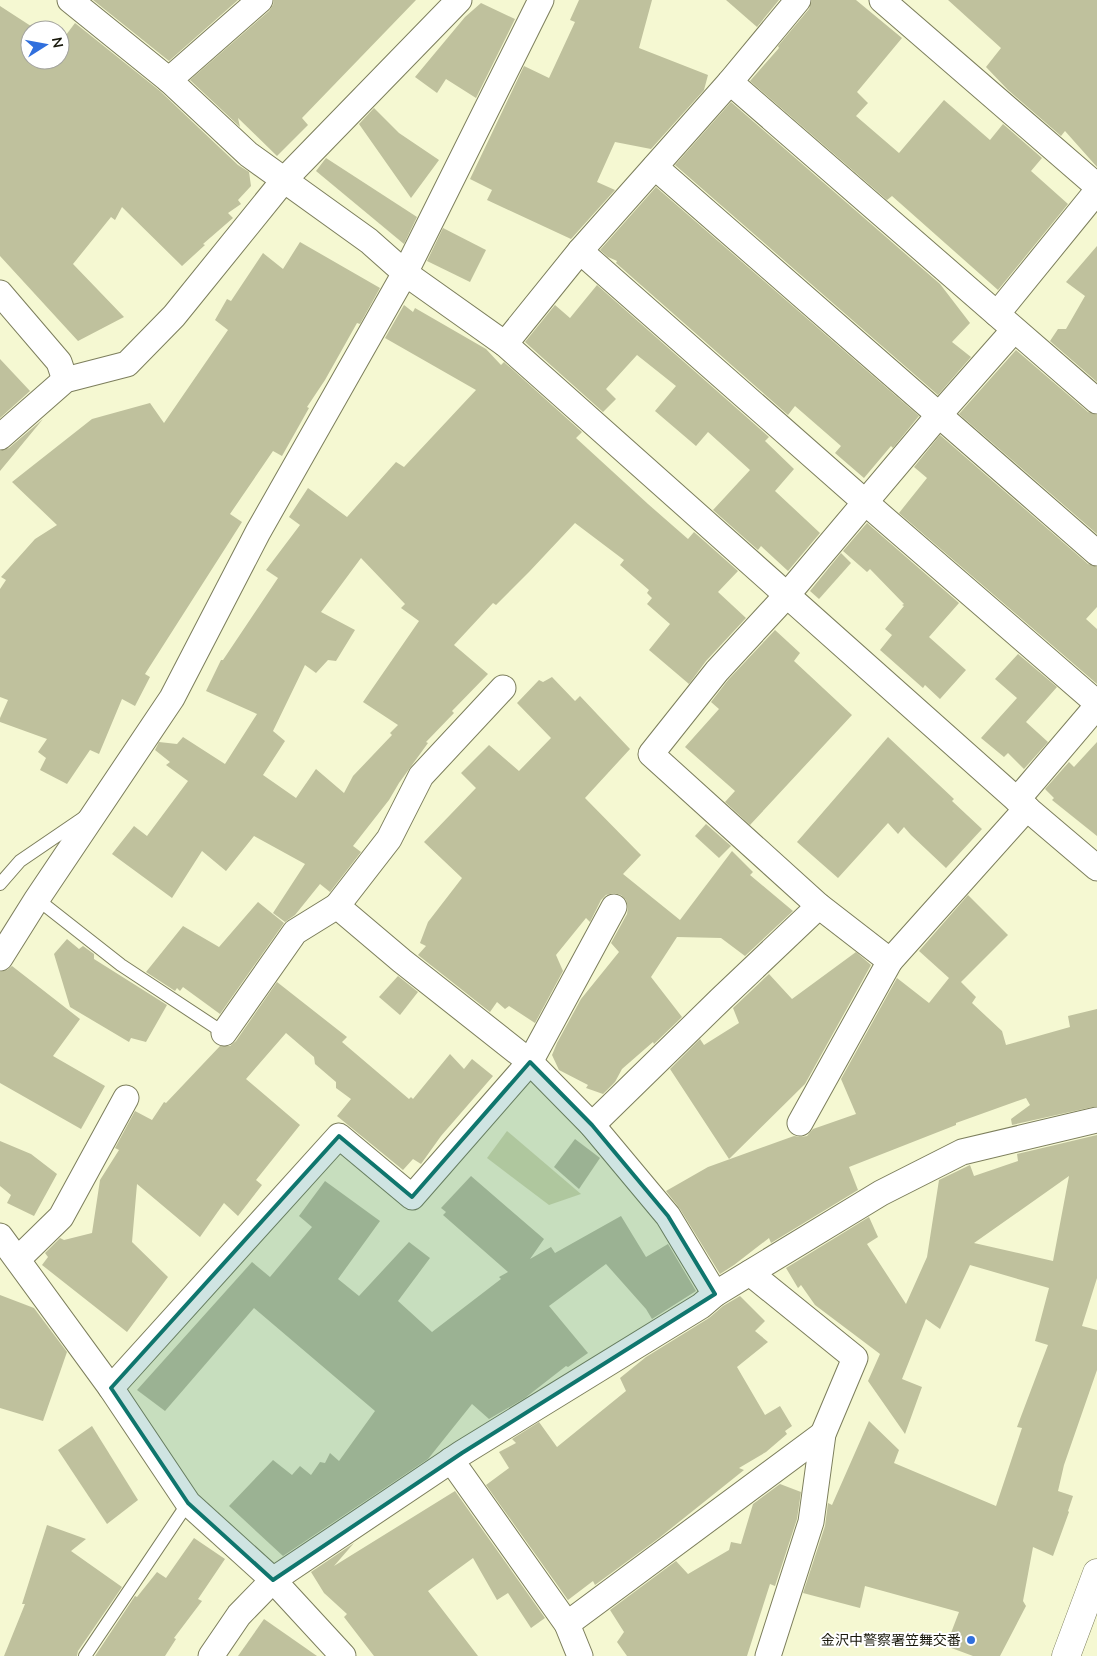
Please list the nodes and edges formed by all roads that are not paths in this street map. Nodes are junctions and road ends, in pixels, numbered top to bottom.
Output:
1 (70, 0) edge
2 (260, 0) edge
3 (459, 0) edge
4 (541, 0) edge
5 (798, 0) edge
6 (882, 0) edge
7 (169, 80) junction
8 (730, 82) junction
9 (655, 167) junction
10 (284, 180) junction
11 (1097, 186) edge
12 (1097, 191) edge
13 (580, 251) junction
14 (405, 273) junction
15 (0, 293) edge
16 (1006, 322) junction
17 (505, 344) junction
18 (65, 380) junction
19 (1097, 402) edge
20 (938, 416) junction
21 (0, 437) edge
22 (866, 503) junction
23 (1097, 553) edge
24 (787, 596) junction
25 (503, 688) dead end
26 (1097, 704) edge
27 (1022, 804) junction
28 (98, 807) junction
29 (1097, 868) edge
30 (0, 884) edge
31 (37, 899) junction
32 (338, 906) junction
33 (818, 906) junction
34 (614, 907) dead end
35 (0, 958) edge
36 (890, 961) junction
37 (224, 1033) joint
38 (530, 1062) junction
39 (126, 1098) dead end
40 (1097, 1120) edge
41 (800, 1123) dead end
42 (592, 1125) junction
43 (0, 1236) edge
44 (18, 1259) junction
45 (750, 1273) junction
46 (715, 1294) junction
47 (111, 1388) junction
48 (823, 1434) junction
49 (451, 1460) junction
50 (188, 1503) junction
51 (1097, 1573) edge
52 (273, 1580) junction
53 (567, 1624) junction
54 (84, 1656) edge
55 (211, 1656) edge
56 (343, 1656) edge
57 (580, 1656) edge
58 (768, 1656) edge
59 (1066, 1656) edge

1 - 7 street
2 - 7 street
3 - 10 street
4 - 14 street
5 - 8 street
6 - 11 street
7 - 10 street
8 - 9 street
8 - 16 street
9 - 13 street
9 - 20 street
10 - 14 street
10 - 18 street
12 - 16 street
13 - 17 street
13 - 22 street
14 - 17 street
14 - 28 street
15 - 18 street
16 - 19 street
16 - 20 street
17 - 24 street
18 - 21 street
20 - 22 street
20 - 23 street
22 - 24 street
22 - 26 street
24 - 27 street
24 - 33 street
25 - 32 street
26 - 27 street
27 - 29 street
27 - 36 street
28 - 30 lane
28 - 31 street
31 - 35 street
31 - 37 lane
32 - 37 street
32 - 38 street
33 - 36 street
33 - 42 street
34 - 38 street
36 - 41 street
38 - 42 street
38 - 47 street
39 - 44 street
40 - 45 street
42 - 46 street
43 - 44 street
44 - 47 street
45 - 46 street
45 - 48 street
46 - 49 street
47 - 50 street
48 - 53 street
48 - 58 street
49 - 52 street
49 - 53 street
50 - 52 street
50 - 54 lane
51 - 59 street
52 - 55 street
52 - 56 street
53 - 57 street

